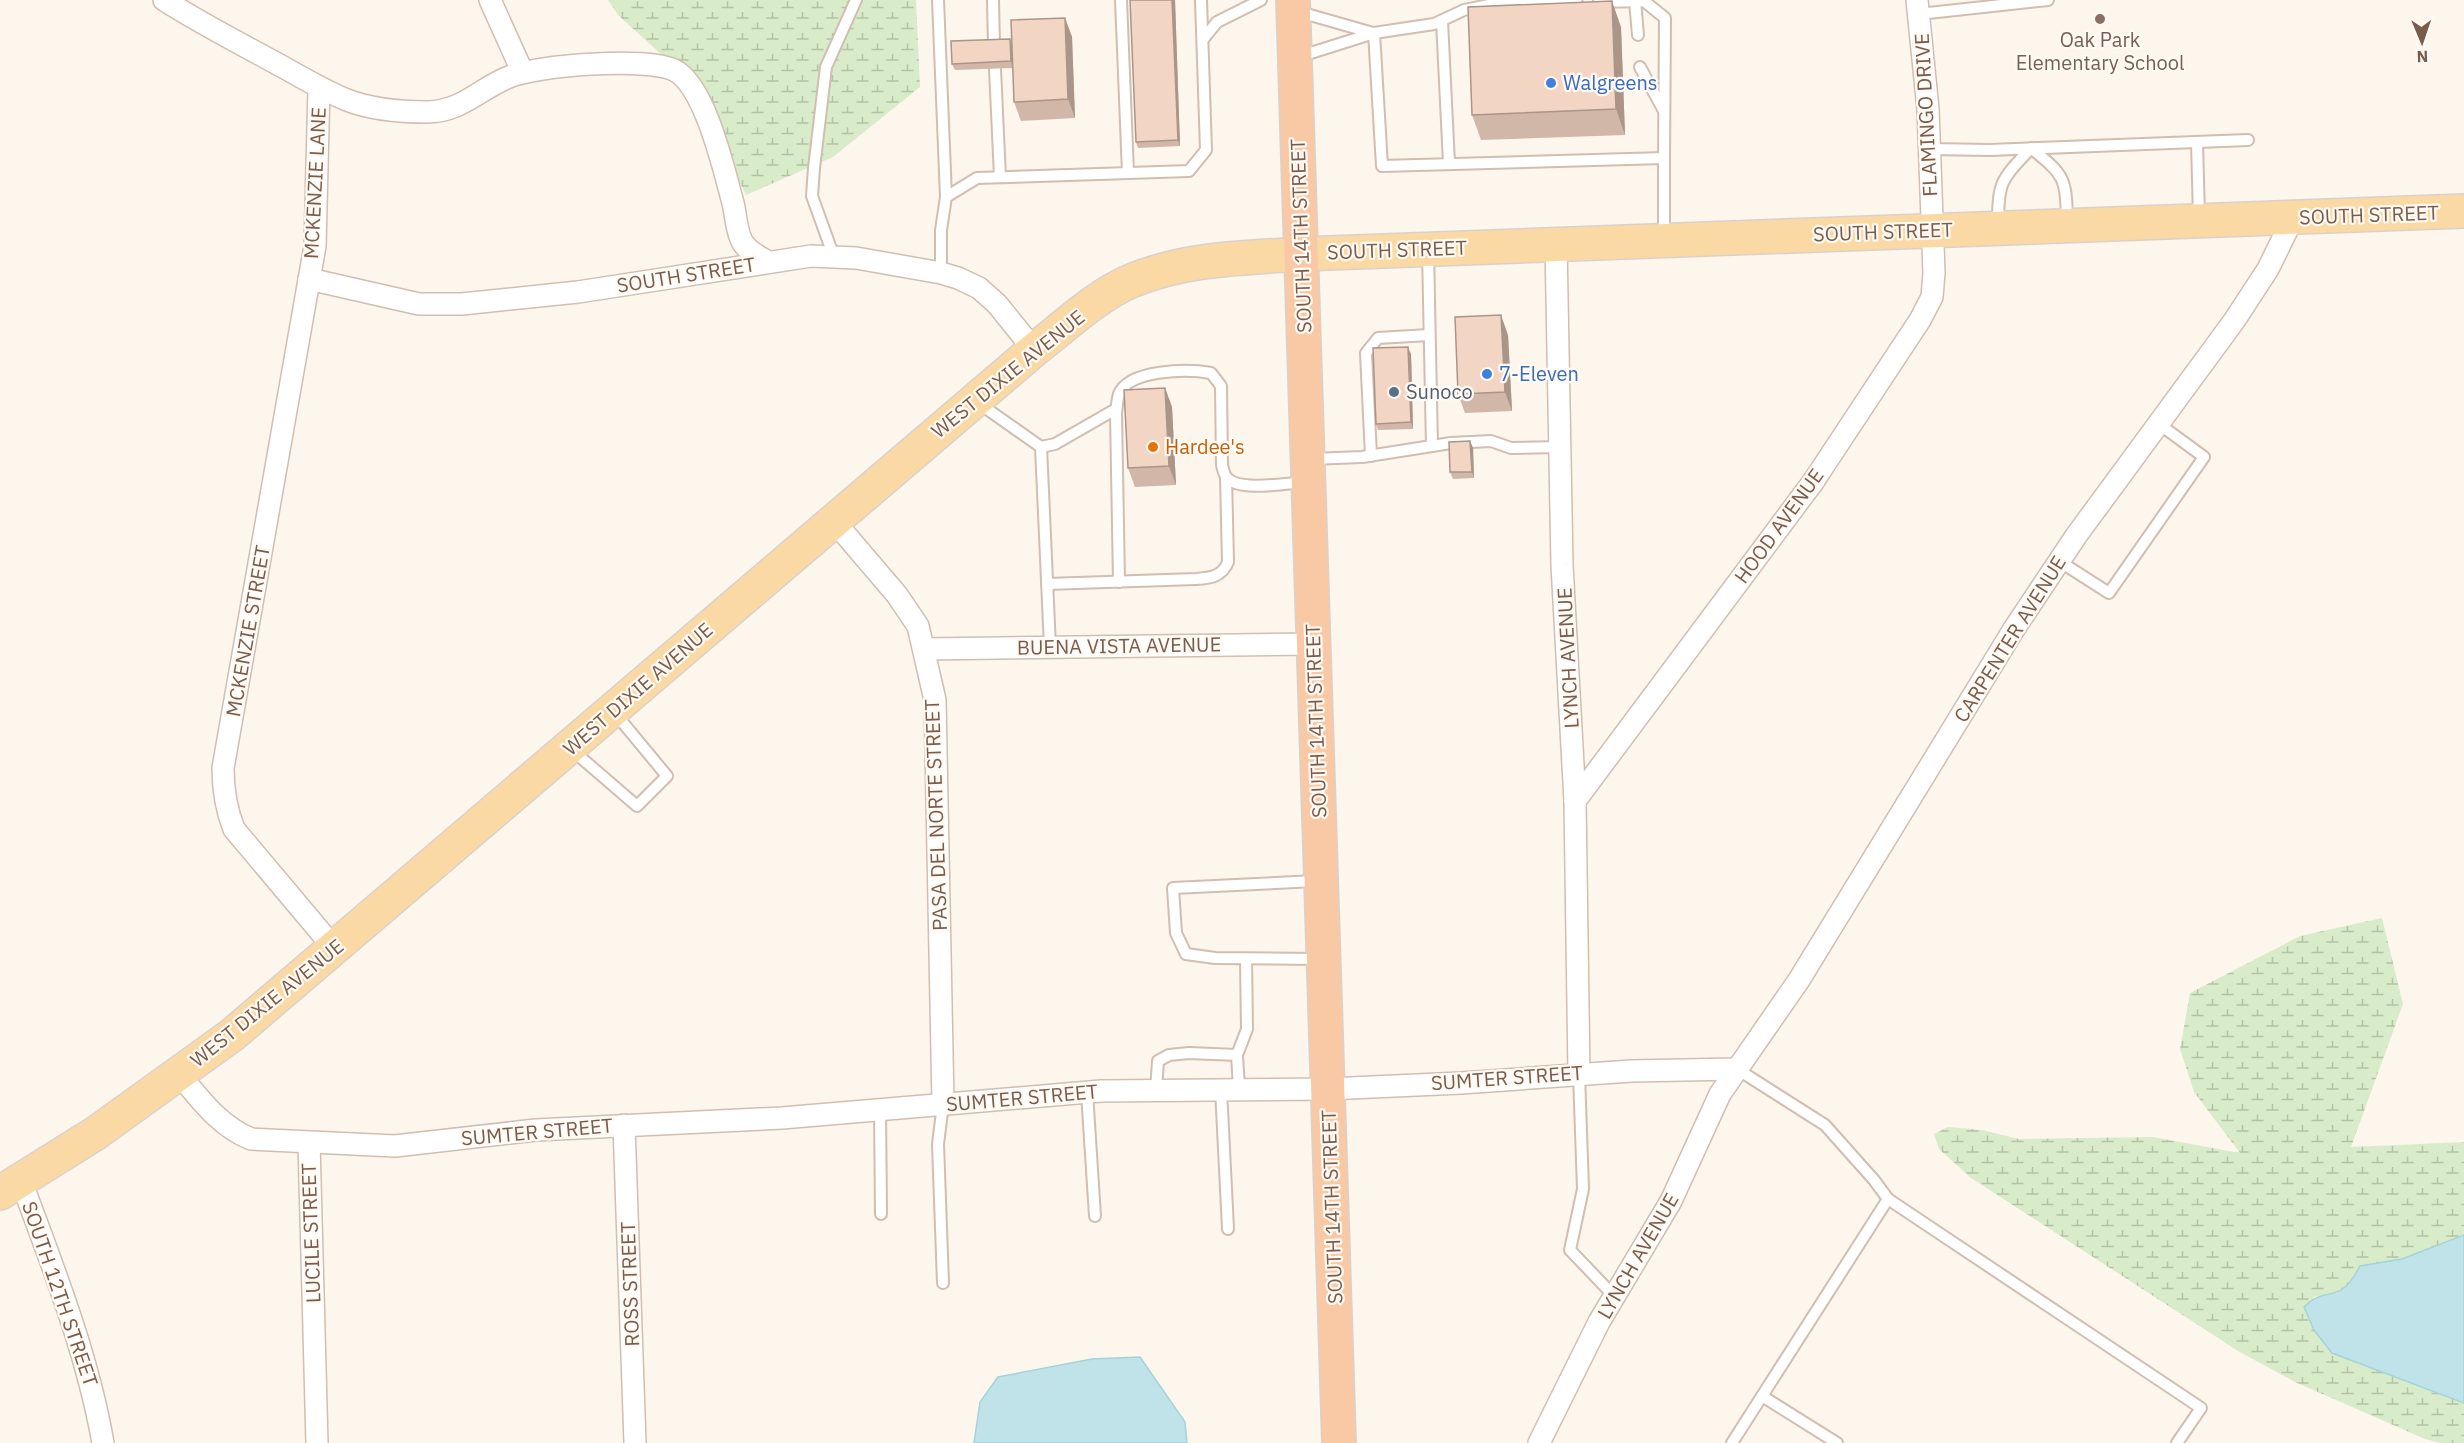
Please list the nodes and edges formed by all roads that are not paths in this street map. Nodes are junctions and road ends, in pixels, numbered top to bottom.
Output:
1 (164, 0) edge
2 (490, 0) edge
3 (856, 0) edge
4 (938, 0) edge
5 (993, 0) edge
6 (1121, 0) edge
7 (1201, 0) edge
8 (1261, 0) edge
9 (2048, 0) edge
10 (1635, 2) junction
11 (1294, 5) edge
12 (1918, 7) edge
13 (1442, 21) junction
14 (1374, 33) junction
15 (1638, 35) dead end
16 (1204, 38) junction
17 (994, 46) edge
18 (1295, 58) junction
19 (1640, 67) dead end
20 (995, 69) edge
21 (522, 71) junction
22 (319, 87) junction
23 (1665, 114) junction
24 (2248, 140) dead end
25 (2197, 142) junction
26 (2031, 148) junction
27 (1929, 149) junction
28 (1664, 158) junction
29 (1449, 163) junction
30 (1128, 173) junction
31 (1000, 177) junction
32 (946, 197) junction
33 (2464, 211) edge
34 (2293, 218) junction
35 (2199, 221) junction
36 (2067, 225) junction
37 (1998, 228) junction
38 (1931, 230) junction
39 (1664, 239) junction
40 (1556, 243) junction
41 (1428, 248) junction
42 (1302, 254) junction
43 (834, 257) junction
44 (768, 262) junction
45 (940, 273) junction
46 (309, 279) junction
47 (1429, 335) junction
48 (1034, 350) junction
49 (975, 400) junction
50 (1116, 409) junction
51 (2159, 424) junction
52 (1432, 446) junction
53 (1041, 447) junction
54 (1561, 447) junction
55 (1371, 456) junction
56 (1308, 470) junction
57 (1226, 477) junction
58 (834, 521) junction
59 (2059, 561) junction
60 (1119, 582) junction
61 (1047, 584) junction
62 (1314, 644) junction
63 (1050, 647) junction
64 (925, 649) junction
65 (612, 710) junction
66 (569, 747) junction
67 (1575, 801) junction
68 (1321, 881) junction
69 (334, 948) junction
70 (1246, 959) junction
71 (1324, 959) junction
72 (1237, 1055) junction
73 (1737, 1069) junction
74 (179, 1074) junction
75 (1579, 1074) junction
76 (1230, 1088) junction
77 (1328, 1089) junction
78 (1156, 1090) junction
79 (1087, 1093) junction
80 (943, 1104) junction
81 (880, 1110) junction
82 (624, 1125) junction
83 (309, 1143) junction
84 (11, 1187) edge
85 (1887, 1199) junction
86 (881, 1214) dead end
87 (1095, 1216) dead end
88 (1227, 1229) dead end
89 (943, 1283) dead end
90 (1614, 1296) junction
91 (1762, 1396) junction
92 (103, 1443) edge
93 (317, 1443) edge
94 (635, 1443) edge
95 (1339, 1443) edge
96 (1539, 1443) edge
97 (1732, 1443) edge
98 (1838, 1443) edge
99 (2177, 1443) edge

1 - 22 street
2 - 21 street
3 - 43 lane
4 - 32 lane
5 - 17 lane
6 - 30 lane
7 - 16 lane
8 - 16 lane
9 - 12 lane
10 - 13 lane
10 - 15 lane
10 - 23 lane
11 - 14 lane
11 - 18 highway, SOUTH 14TH STREET
12 - 27 street, FLAMINGO DRIVE
13 - 14 lane
13 - 29 lane
14 - 18 lane
14 - 29 lane
16 - 30 lane
18 - 42 highway, SOUTH 14TH STREET
19 - 23 lane
20 - 31 lane
21 - 22 street
21 - 44 street
22 - 46 street, MCKENZIE LANE
23 - 28 lane
24 - 25 lane
25 - 26 lane
25 - 35 lane
26 - 27 lane
26 - 36 lane
26 - 37 lane
27 - 38 street, FLAMINGO DRIVE
28 - 29 lane
28 - 39 lane
30 - 31 lane
31 - 32 lane
32 - 45 lane
33 - 34 main road, SOUTH STREET
34 - 35 main road, SOUTH STREET
34 - 51 street, CARPENTER AVENUE
35 - 36 main road, SOUTH STREET
36 - 37 main road, SOUTH STREET
37 - 38 main road, SOUTH STREET
38 - 39 main road, SOUTH STREET
38 - 67 street, HOOD AVENUE
39 - 40 main road, SOUTH STREET
40 - 41 main road, SOUTH STREET
40 - 54 street, LYNCH AVENUE
41 - 42 main road, SOUTH STREET
41 - 47 lane
42 - 48 main road, WEST DIXIE AVENUE
42 - 56 highway, SOUTH 14TH STREET
43 - 44 street, SOUTH STREET
43 - 45 street, SOUTH STREET
44 - 46 street, SOUTH STREET
45 - 48 street, SOUTH STREET
46 - 69 street, MCKENZIE STREET
47 - 52 lane
47 - 55 lane
48 - 49 main road, WEST DIXIE AVENUE
49 - 53 lane
49 - 58 main road, WEST DIXIE AVENUE
50 - 53 lane
50 - 57 lane
50 - 60 lane
51 - 59 street, CARPENTER AVENUE
51 - 59 lane
52 - 54 lane
52 - 55 lane
53 - 61 lane
54 - 67 street, LYNCH AVENUE
55 - 56 lane
56 - 57 lane
56 - 62 highway, SOUTH 14TH STREET
57 - 60 lane
58 - 64 street, PASA DEL NORTE STREET
58 - 65 main road, WEST DIXIE AVENUE
59 - 73 street, CARPENTER AVENUE
60 - 61 lane
61 - 63 lane
62 - 63 street, BUENA VISTA AVENUE
62 - 68 highway, SOUTH 14TH STREET
63 - 64 street, BUENA VISTA AVENUE
64 - 80 street, PASA DEL NORTE STREET
65 - 66 main road, WEST DIXIE AVENUE
65 - 66 lane
66 - 69 main road, WEST DIXIE AVENUE
67 - 75 street, LYNCH AVENUE
68 - 70 lane
68 - 71 highway, SOUTH 14TH STREET
69 - 74 main road, WEST DIXIE AVENUE
70 - 71 lane
70 - 72 lane
71 - 77 highway, SOUTH 14TH STREET
72 - 76 lane
72 - 78 lane
73 - 75 street, SUMTER STREET
73 - 85 lane
73 - 90 street, LYNCH AVENUE
74 - 83 street, LUCILE STREET
74 - 84 main road, WEST DIXIE AVENUE
75 - 77 street, SUMTER STREET
75 - 90 lane
76 - 77 street, SUMTER STREET
76 - 78 street, SUMTER STREET
76 - 88 lane
77 - 95 highway, SOUTH 14TH STREET
78 - 79 street, SUMTER STREET
79 - 80 street, SUMTER STREET
79 - 87 lane
80 - 81 street, SUMTER STREET
80 - 89 lane
81 - 82 street, SUMTER STREET
81 - 86 lane
82 - 83 street, SUMTER STREET
82 - 94 street, ROSS STREET
83 - 93 street, LUCILE STREET
84 - 92 street, SOUTH 12TH STREET
85 - 91 lane
85 - 99 lane
90 - 96 street, LYNCH AVENUE
91 - 97 lane
91 - 98 lane

